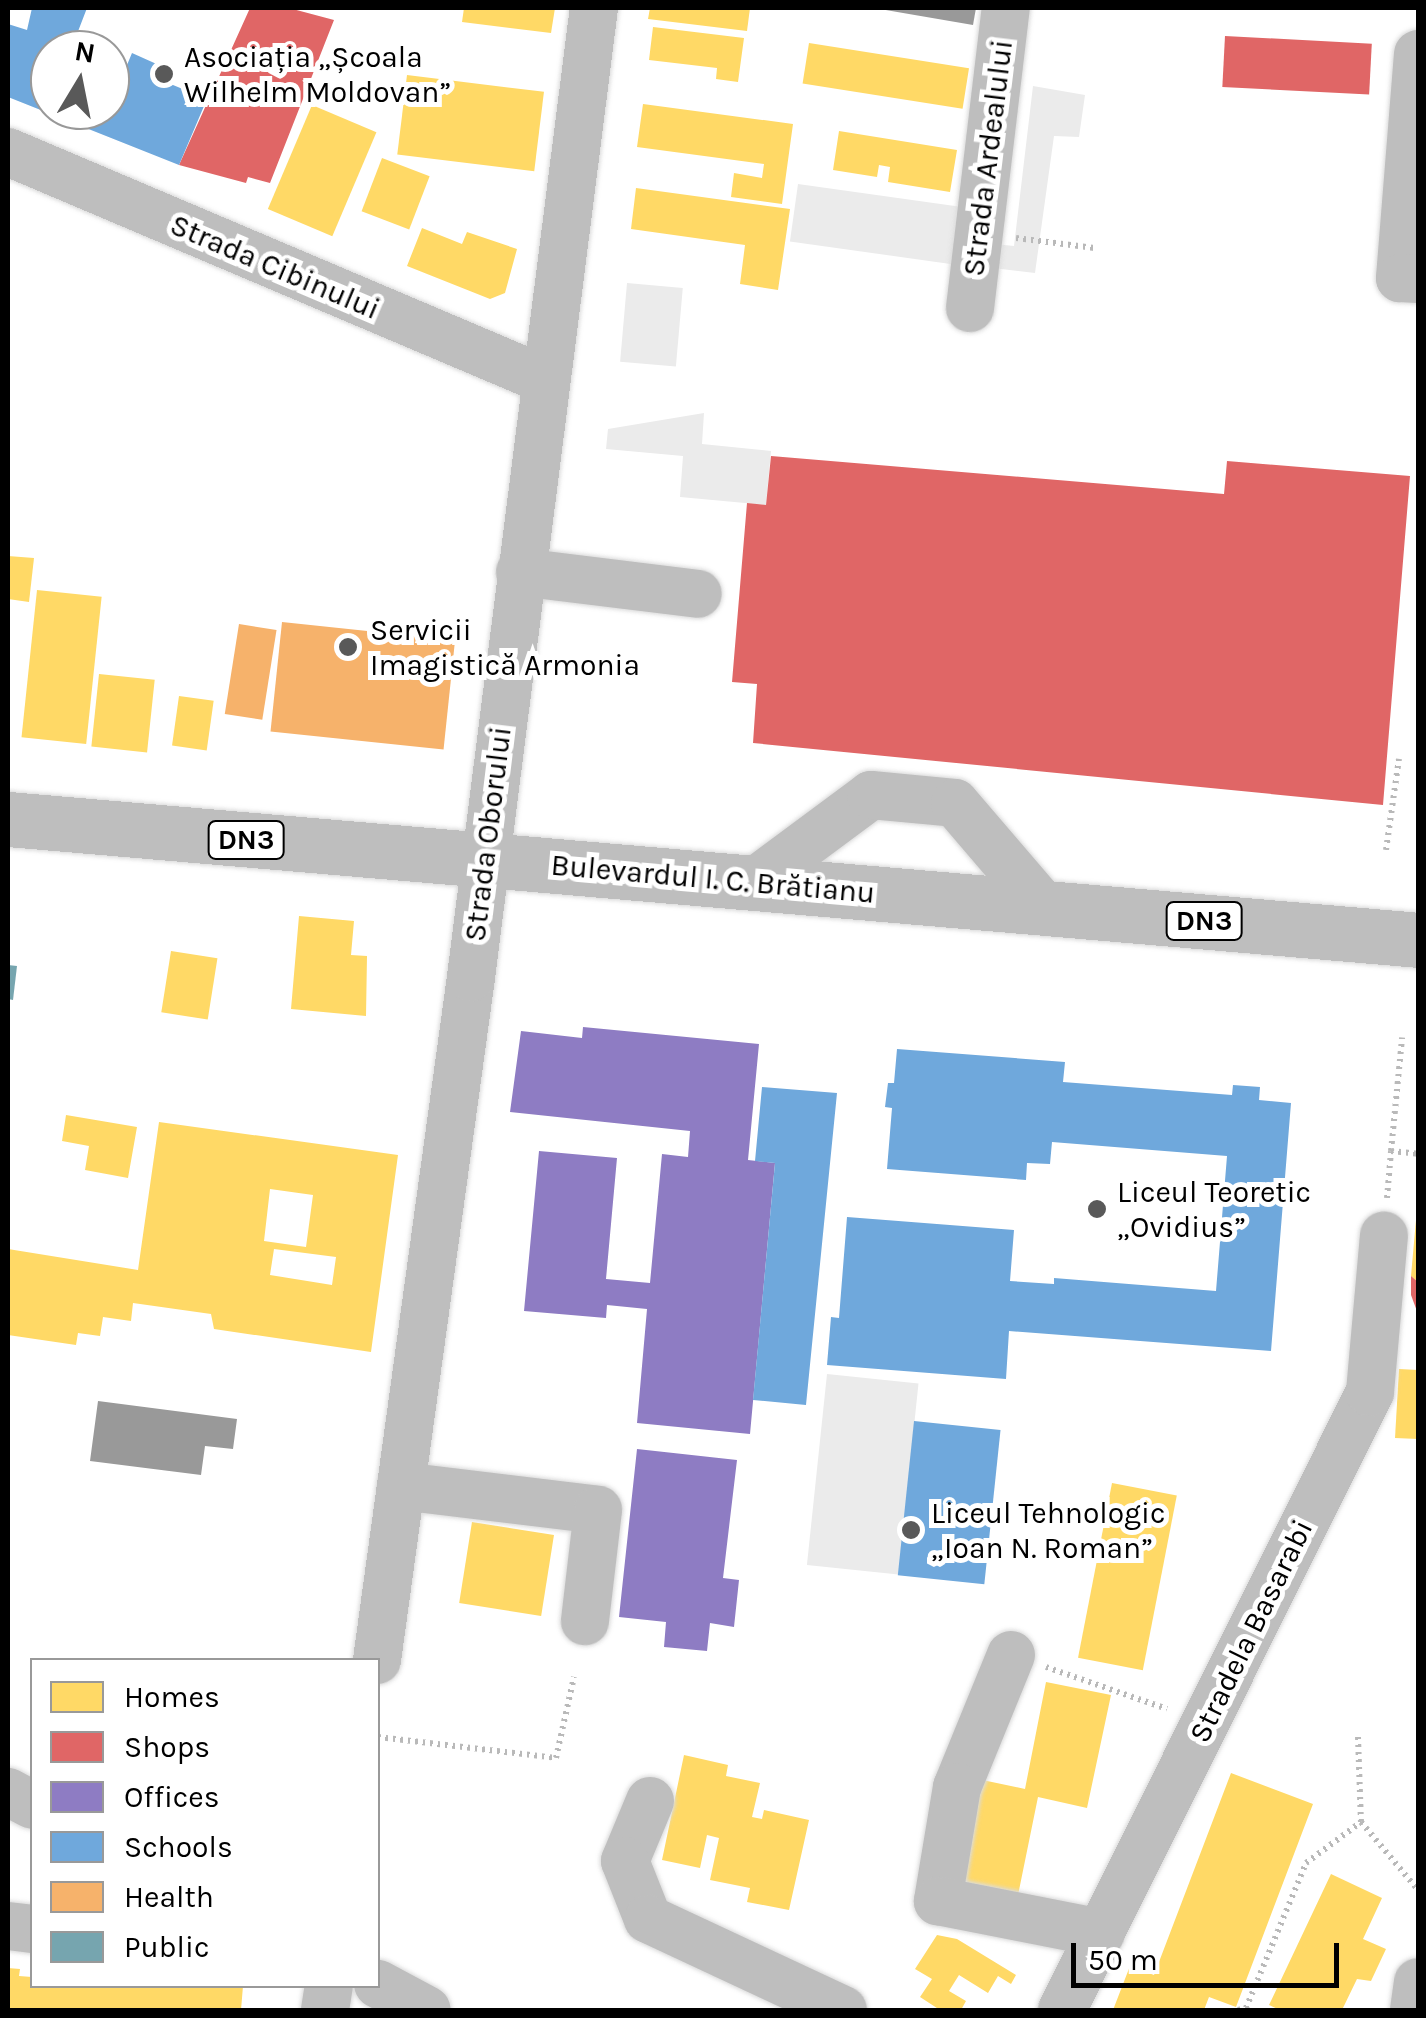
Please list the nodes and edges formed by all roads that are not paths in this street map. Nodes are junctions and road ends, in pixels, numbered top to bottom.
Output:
1 (594, 8) edge
2 (1006, 8) edge
3 (1418, 54) edge
4 (8, 152) edge
5 (1418, 279) edge
6 (970, 308) dead end
7 (543, 379) junction
8 (520, 572) junction
9 (698, 594) dead end
10 (8, 819) edge
11 (485, 860) junction
12 (754, 882) junction
13 (1044, 907) junction
14 (1418, 913) edge
15 (1364, 935) junction
16 (1418, 940) edge
17 (1418, 958) edge
18 (1384, 1236) road end
19 (402, 1486) junction
20 (585, 1622) dead end
21 (1011, 1655) road end
22 (377, 1658) edge
23 (8, 1792) edge
24 (650, 1801) dead end
25 (30, 1804) edge
26 (1101, 1933) junction
27 (1418, 1982) edge
28 (380, 1985) edge
29 (426, 2010) edge
30 (843, 2010) edge
31 (1062, 2010) edge
32 (1414, 2010) edge

1 - 7 street, Strada Oborului
2 - 6 street, Strada Ardealului
3 - 5 street
4 - 7 street, Strada Cibinului
7 - 8 street, Strada Oborului
8 - 9 street
8 - 11 street, Strada Oborului
10 - 11 main road, Bulevardul I. C. Brătianu / DN3
11 - 12 main road, Bulevardul I. C. Brătianu / DN3
11 - 19 street, Strada Oborului
12 - 13 main road, Bulevardul I. C. Brătianu / DN3
12 - 13 street
13 - 15 main road, Bulevardul I. C. Brătianu / DN3
14 - 15 main road
15 - 16 main road, Bulevardul I. C. Brătianu / DN3
15 - 17 main road
18 - 26 street, Stradela Basarabi
19 - 20 street
19 - 22 street, Strada Oborului
21 - 26 street
23 - 25 street
24 - 30 street
26 - 31 street, Stradela Basarabi
27 - 32 street
28 - 29 street

